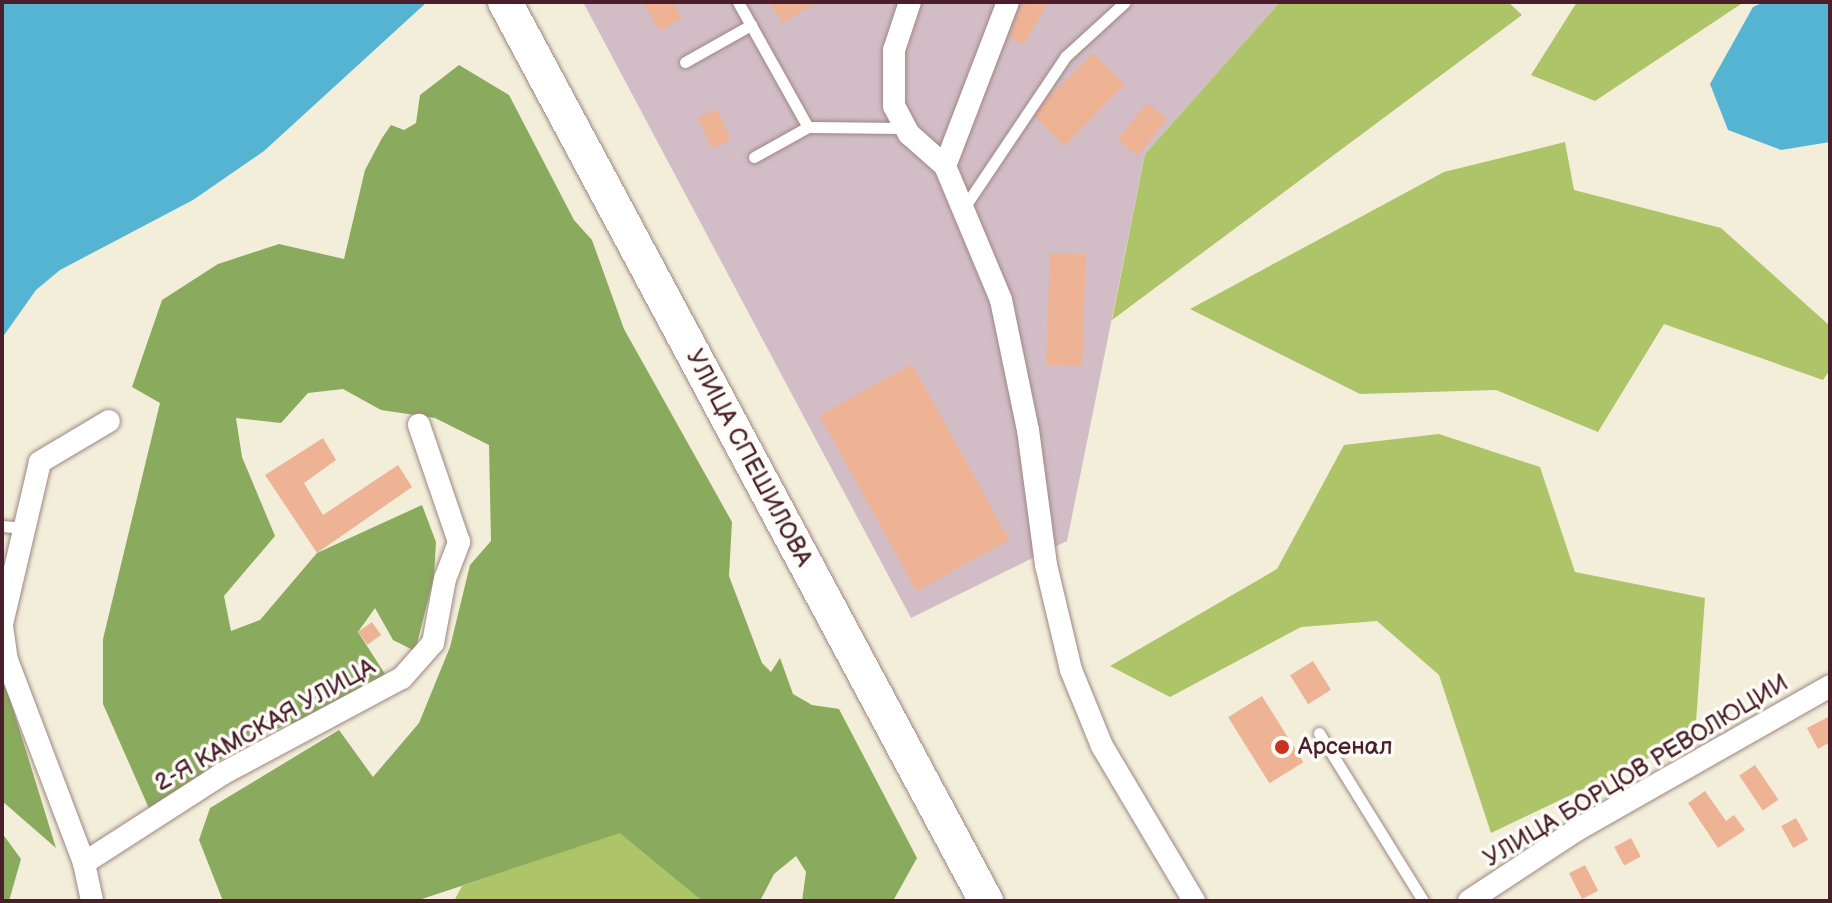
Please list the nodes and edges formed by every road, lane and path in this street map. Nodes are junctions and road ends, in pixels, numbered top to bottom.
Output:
1 (738, 2) edge
2 (910, 2) edge
3 (1008, 2) edge
4 (1124, 3) edge
5 (508, 9) edge
6 (751, 25) junction
7 (685, 62) dead end
8 (808, 127) junction
9 (906, 128) junction
10 (754, 157) dead end
11 (945, 166) junction
12 (963, 209) junction
13 (109, 421) dead end
14 (419, 425) dead end
15 (13, 527) edge
16 (2, 625) edge
17 (1830, 686) edge
18 (1319, 733) dead end
19 (84, 863) junction
20 (978, 898) edge
21 (92, 901) edge
22 (1194, 901) edge
23 (1423, 901) edge
24 (1469, 901) edge

1 - 6 lane
2 - 9 street
3 - 11 street
4 - 12 lane
5 - 20 main road, УЛИЦА СПЕШИЛОВА
6 - 7 lane
6 - 8 lane
8 - 9 lane
8 - 10 lane
9 - 11 street
11 - 12 street
12 - 22 street
13 - 15 street
14 - 19 street, 2-Я КАМСКАЯ УЛИЦА
15 - 16 street
16 - 19 street
17 - 24 street, УЛИЦА БОРЦОВ РЕВОЛЮЦИИ
18 - 23 lane
19 - 21 street

